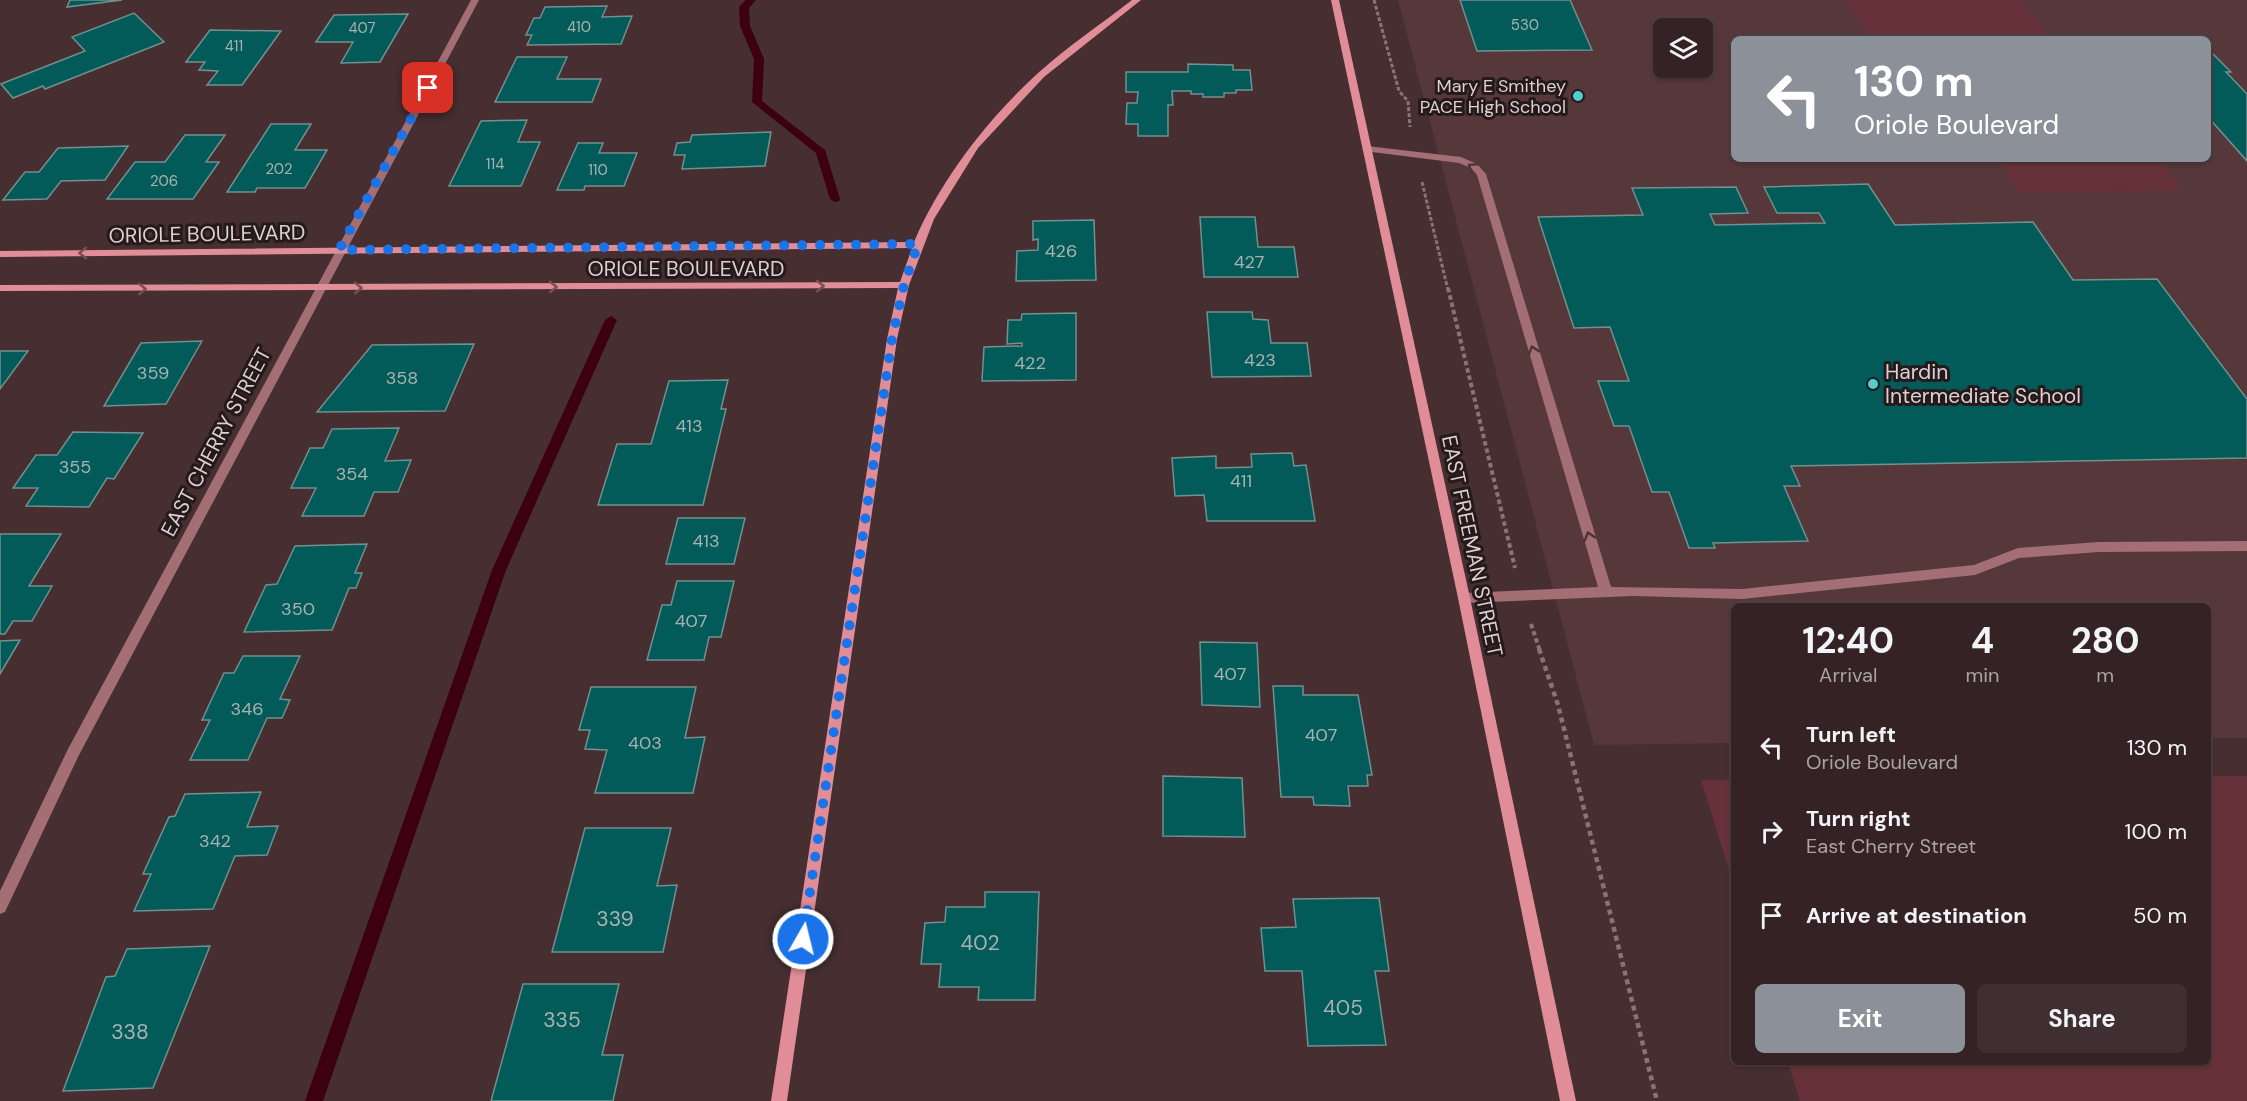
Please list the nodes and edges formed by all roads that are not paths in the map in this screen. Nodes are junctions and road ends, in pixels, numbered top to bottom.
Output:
1 (475, 0) edge
2 (1137, 0) edge
3 (1335, 0) edge
4 (1367, 149) junction
5 (918, 244) junction
6 (339, 250) junction
7 (0, 254) edge
8 (904, 285) junction
9 (0, 288) edge
10 (320, 289) junction
11 (2247, 546) edge
12 (1606, 592) junction
13 (1464, 598) junction
14 (0, 907) edge
15 (779, 1101) edge
16 (1568, 1101) edge

1 - 6 street, EAST CHERRY STREET
2 - 5 street
3 - 4 street, EAST FREEMAN STREET
12 -> 4 street
4 - 13 street, EAST FREEMAN STREET
5 - 6 street, ORIOLE BOULEVARD
5 - 8 street
6 -> 7 street, ORIOLE BOULEVARD
6 - 10 street, EAST CHERRY STREET
10 -> 8 street, ORIOLE BOULEVARD
8 - 15 street
9 -> 10 street, ORIOLE BOULEVARD
10 - 14 street, EAST CHERRY STREET
11 - 12 street
12 - 13 street
13 - 16 street, EAST FREEMAN STREET

